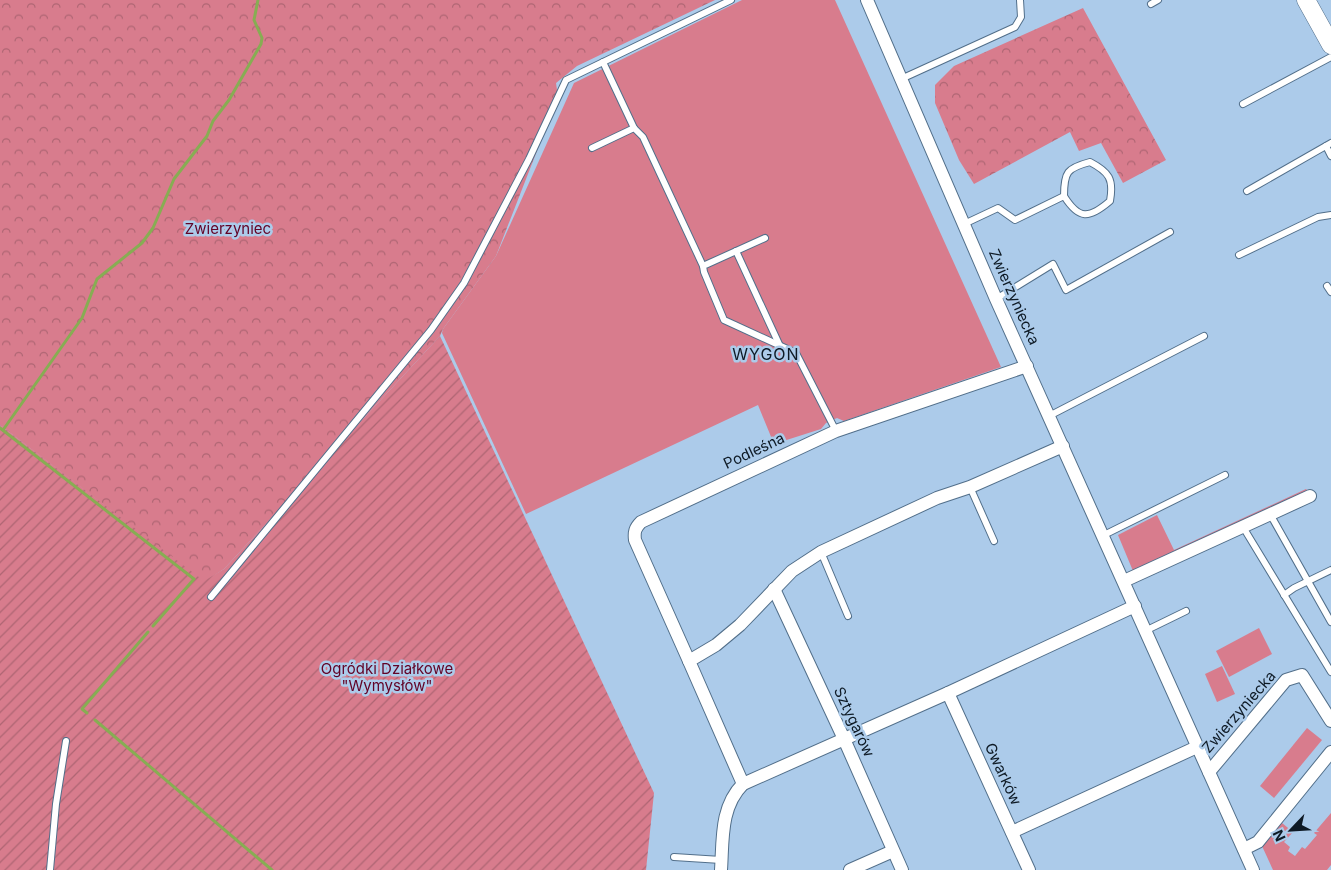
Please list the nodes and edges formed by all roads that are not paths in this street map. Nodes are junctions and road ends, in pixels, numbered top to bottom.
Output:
1 (731, 0) edge
2 (867, 0) edge
3 (1020, 0) edge
4 (1158, 0) edge
5 (1306, 0) edge
6 (1151, 4) dead end
7 (1331, 45) edge
8 (1331, 57) edge
9 (604, 62) junction
10 (901, 79) junction
11 (1243, 104) dead end
12 (634, 128) junction
13 (1328, 145) edge
14 (592, 148) dead end
15 (1331, 156) edge
16 (1247, 190) dead end
17 (1064, 196) junction
18 (1331, 215) edge
19 (964, 224) junction
20 (1170, 232) dead end
21 (765, 238) dead end
22 (736, 251) junction
23 (1239, 256) dead end
24 (703, 266) junction
25 (996, 299) junction
26 (1204, 336) dead end
27 (779, 344) junction
28 (1027, 366) junction
29 (1050, 416) junction
30 (836, 431) junction
31 (1063, 446) junction
32 (1225, 475) dead end
33 (970, 487) junction
34 (1310, 496) dead end
35 (1270, 514) junction
36 (1242, 527) junction
37 (1104, 535) junction
38 (994, 541) dead end
39 (820, 552) junction
40 (1331, 570) edge
41 (1124, 581) junction
42 (1308, 582) junction
43 (774, 589) junction
44 (1284, 595) junction
45 (211, 597) dead end
46 (1135, 606) junction
47 (1186, 612) dead end
48 (848, 616) dead end
49 (1331, 622) edge
50 (1145, 631) junction
51 (689, 661) junction
52 (1331, 672) edge
53 (948, 693) junction
54 (1331, 720) edge
55 (844, 739) junction
56 (66, 741) dead end
57 (1197, 747) junction
58 (1331, 752) edge
59 (1209, 772) junction
60 (743, 784) junction
61 (1012, 832) junction
62 (1244, 849) junction
63 (893, 851) junction
64 (674, 857) dead end
65 (721, 865) edge
66 (50, 870) edge
67 (850, 870) edge
68 (902, 870) edge
69 (1029, 870) edge
70 (1253, 870) edge

1 - 9 lane
2 - 10 street, Zwierzyniecka
3 - 10 lane
4 - 6 lane
5 - 7 street
8 - 11 lane
9 - 12 lane
9 - 45 lane
10 - 19 street, Zwierzyniecka
12 - 14 lane
12 - 24 lane
13 - 15 lane
13 - 16 lane
17 - 17 lane
17 - 19 lane
18 - 23 lane
19 - 25 street, Zwierzyniecka
20 - 25 lane
21 - 22 lane
22 - 24 lane
22 - 27 lane
24 - 27 lane
25 - 28 street, Zwierzyniecka
26 - 29 lane
27 - 30 lane
28 - 29 street, Zwierzyniecka
28 - 30 street, Podleśna
29 - 31 street, Zwierzyniecka
30 - 51 street, Podleśna
31 - 33 street
31 - 37 street, Zwierzyniecka
32 - 37 lane
33 - 38 lane
33 - 39 street
34 - 35 street
35 - 36 street
35 - 42 lane
36 - 41 street
36 - 44 lane
37 - 41 street, Zwierzyniecka
39 - 43 street
39 - 48 lane
40 - 42 lane
41 - 46 street, Zwierzyniecka
42 - 44 lane
42 - 49 lane
43 - 51 street
43 - 55 street, Sztygarów
44 - 52 lane
46 - 50 street, Zwierzyniecka
46 - 53 street
47 - 50 lane
50 - 57 street, Zwierzyniecka
51 - 60 street
53 - 55 street
53 - 61 street, Gwarków
54 - 59 street, Zwierzyniecka
55 - 60 street
55 - 63 street, Sztygarów
56 - 66 lane
57 - 59 street, Zwierzyniecka
57 - 61 street
58 - 62 street
59 - 62 street, Zwierzyniecka
60 - 65 street
61 - 69 street, Gwarków
62 - 70 street, Zwierzyniecka
63 - 67 street
63 - 68 street, Sztygarów
64 - 65 lane

